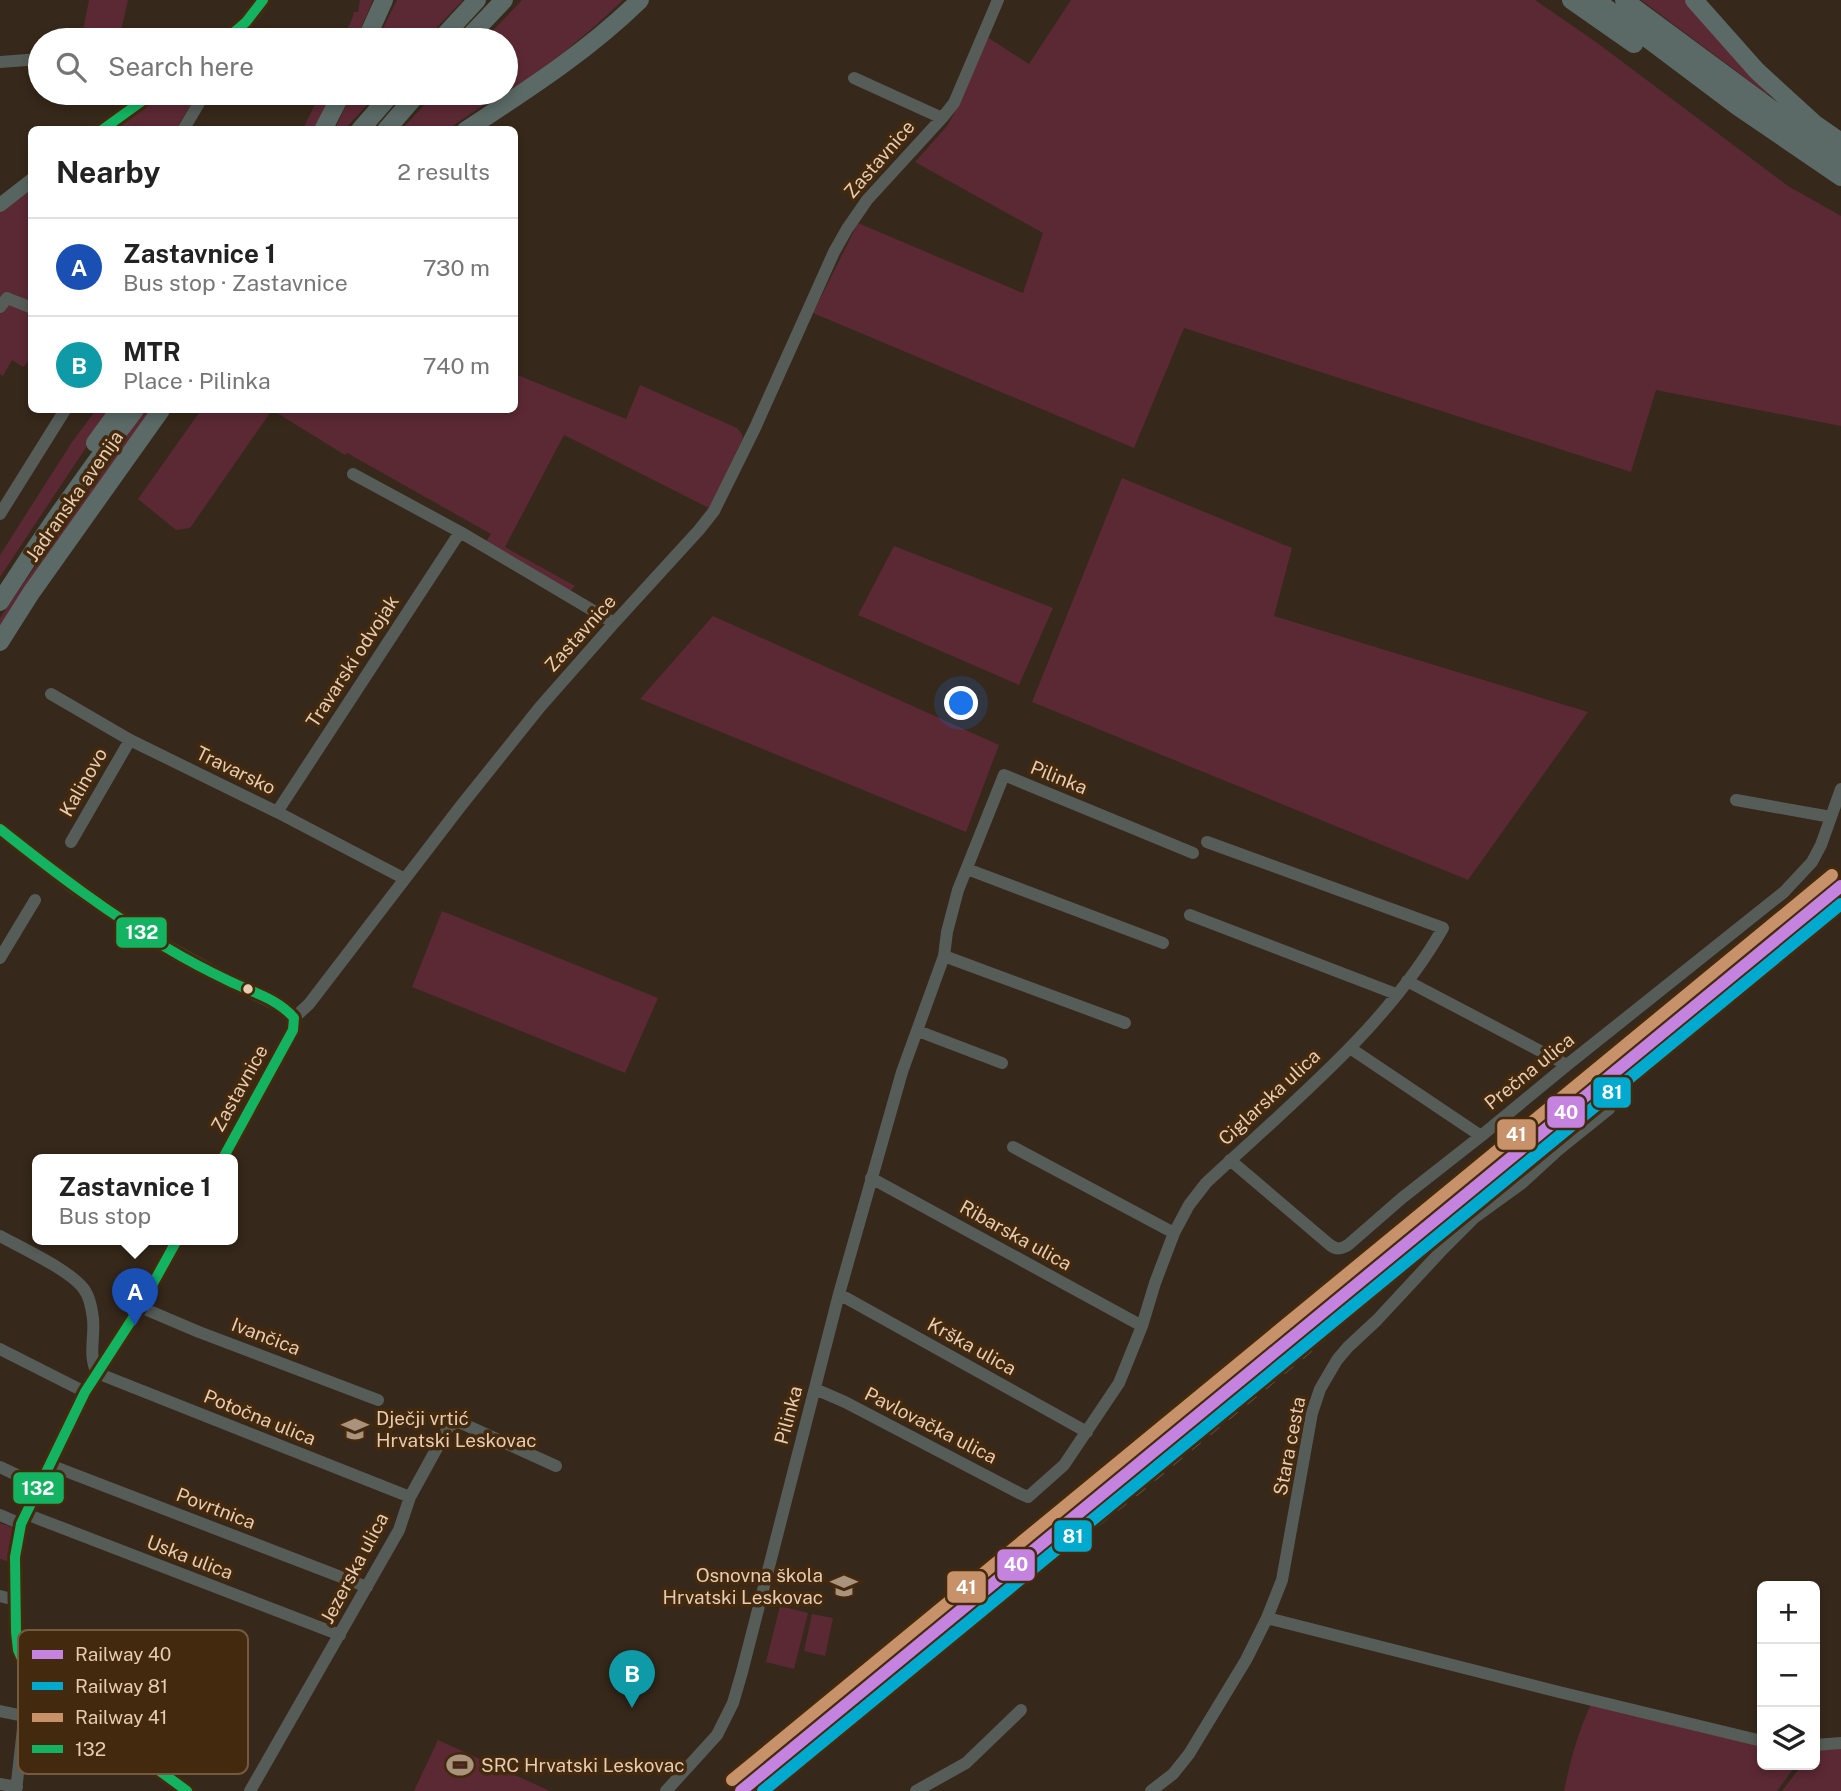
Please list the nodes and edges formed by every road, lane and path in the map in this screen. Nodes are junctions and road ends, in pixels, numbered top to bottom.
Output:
1 (263, 0) edge
2 (384, 0) edge
3 (477, 0) edge
4 (504, 0) edge
5 (628, 0) edge
6 (640, 0) edge
7 (998, 0) edge
8 (1571, 0) edge
9 (1596, 0) edge
10 (1624, 0) edge
11 (1694, 0) edge
12 (240, 28) edge
13 (371, 28) edge
14 (451, 28) edge
15 (477, 28) edge
16 (592, 40) junction
17 (28, 61) edge
18 (0, 62) edge
19 (854, 78) dead end
20 (518, 96) edge
21 (136, 105) edge
22 (198, 105) edge
23 (336, 105) edge
24 (382, 105) edge
25 (408, 105) edge
26 (504, 105) edge
27 (942, 118) junction
28 (1754, 118) junction
29 (107, 126) edge
30 (185, 126) edge
31 (325, 126) edge
32 (363, 126) edge
33 (389, 126) edge
34 (472, 126) edge
35 (1841, 142) edge
36 (1841, 157) edge
37 (1841, 177) edge
38 (28, 183) edge
39 (0, 205) edge
40 (28, 306) edge
41 (0, 307) edge
42 (63, 413) edge
43 (117, 413) edge
44 (133, 413) edge
45 (159, 413) edge
46 (166, 413) edge
47 (121, 464) junction
48 (353, 474) dead end
49 (0, 514) edge
50 (460, 532) junction
51 (36, 545) junction
52 (0, 602) edge
53 (614, 623) junction
54 (0, 642) edge
55 (51, 694) dead end
56 (130, 740) junction
57 (1841, 789) edge
58 (1737, 800) dead end
59 (277, 812) junction
60 (1831, 817) junction
61 (0, 829) edge
62 (71, 842) dead end
63 (1207, 842) dead end
64 (1193, 853) dead end
65 (967, 869) junction
66 (405, 880) junction
67 (35, 900) dead end
68 (1190, 915) dead end
69 (1163, 943) dead end
70 (944, 956) junction
71 (0, 958) edge
72 (1407, 981) junction
73 (1396, 994) junction
74 (294, 1018) junction
75 (1125, 1023) dead end
76 (918, 1031) junction
77 (1350, 1048) junction
78 (1002, 1063) dead end
79 (1567, 1065) junction
80 (1609, 1109) dead end
81 (1481, 1136) junction
82 (1013, 1147) dead end
83 (225, 1154) edge
84 (1230, 1160) junction
85 (872, 1178) junction
86 (1174, 1233) junction
87 (0, 1236) edge
88 (174, 1245) edge
89 (839, 1294) junction
90 (140, 1307) junction
91 (1142, 1326) junction
92 (0, 1349) edge
93 (97, 1373) junction
94 (815, 1389) junction
95 (85, 1392) junction
96 (379, 1400) dead end
97 (1087, 1433) junction
98 (50, 1465) junction
99 (556, 1466) dead end
100 (0, 1467) edge
101 (40, 1486) junction
102 (410, 1497) junction
103 (1028, 1497) joint
104 (0, 1516) edge
105 (23, 1519) junction
106 (367, 1587) junction
107 (0, 1596) edge
108 (15, 1601) junction
109 (1266, 1618) junction
110 (340, 1635) junction
111 (18, 1650) edge
112 (1021, 1710) dead end
113 (0, 1711) edge
114 (18, 1715) edge
115 (1757, 1740) edge
116 (1841, 1743) edge
117 (1820, 1745) edge
118 (164, 1774) edge
119 (0, 1784) edge
120 (17, 1789) edge
121 (187, 1791) edge
122 (250, 1791) edge
123 (666, 1791) edge
124 (916, 1791) edge
125 (1151, 1791) edge

1 - 12 main road
2 - 13 highway
3 - 14 highway
4 - 15 highway
5 - 16 highway
6 - 16 highway
7 - 27 street, Zastavnice
8 - 28 highway
9 - 28 highway
10 - 36 highway
11 - 35 highway
16 - 20 highway
17 - 18 street
19 - 27 street, Zastavnice
21 - 29 main road
22 - 30 street
23 - 31 highway
24 - 32 highway
25 - 33 highway
26 - 34 highway
27 - 53 street, Zastavnice
28 - 37 highway
38 - 39 main road
40 - 41 street
42 - 49 street
43 - 51 highway
44 - 51 highway, Jadranska avenija
45 - 47 highway, Jadranska avenija
46 - 47 highway
47 - 54 highway, Jadranska avenija
48 - 50 street
50 - 53 street
50 - 59 street, Travarski odvojak
51 - 52 highway, Jadranska avenija
53 - 66 street, Zastavnice
55 - 56 street, Travarsko
56 - 59 street, Travarsko
56 - 62 street, Kalinovo
57 - 60 street, Prečna ulica
58 - 60 street
59 - 66 street, Travarsko
60 - 79 street, Prečna ulica
61 - 74 main road
63 - 72 street, Ciglarska ulica
64 - 65 street, Pilinka
65 - 69 street
65 - 70 street, Pilinka
66 - 74 street, Zastavnice
67 - 71 street
68 - 73 street
70 - 75 street
70 - 76 street, Pilinka
72 - 73 street, Ciglarska ulica
72 - 79 street
73 - 77 street, Ciglarska ulica
74 - 83 main road, Zastavnice
76 - 78 street
76 - 85 street, Pilinka
77 - 81 street
77 - 84 street, Ciglarska ulica
79 - 81 street, Prečna ulica
80 - 109 street, Stara cesta
81 - 84 street, Prečna ulica
82 - 86 street
84 - 86 street, Ciglarska ulica
85 - 89 street, Pilinka
85 - 91 street, Ribarska ulica
86 - 91 street, Ciglarska ulica
87 - 93 street
88 - 90 main road
89 - 94 street, Pilinka
89 - 97 street, Krška ulica
90 - 93 main road
90 - 96 street, Ivančica
91 - 97 street, Ciglarska ulica
92 - 95 street
93 - 95 main road
93 - 102 street, Potočna ulica
94 - 103 street, Pavlovačka ulica
94 - 123 street, Pilinka
95 - 98 main road
97 - 103 street, Ciglarska ulica
98 - 101 main road
98 - 106 street, Povrtnica
99 - 102 street, Jezerska ulica
100 - 101 street
101 - 105 main road
102 - 106 street, Jezerska ulica
104 - 105 street, Uska ulica
105 - 108 main road
105 - 110 street, Uska ulica
106 - 110 street, Jezerska ulica
107 - 108 street
108 - 111 main road
109 - 115 street
109 - 125 street, Stara cesta
110 - 122 street, Jezerska ulica
112 - 124 street
113 - 114 street
116 - 117 street
118 - 121 main road
119 - 120 street

